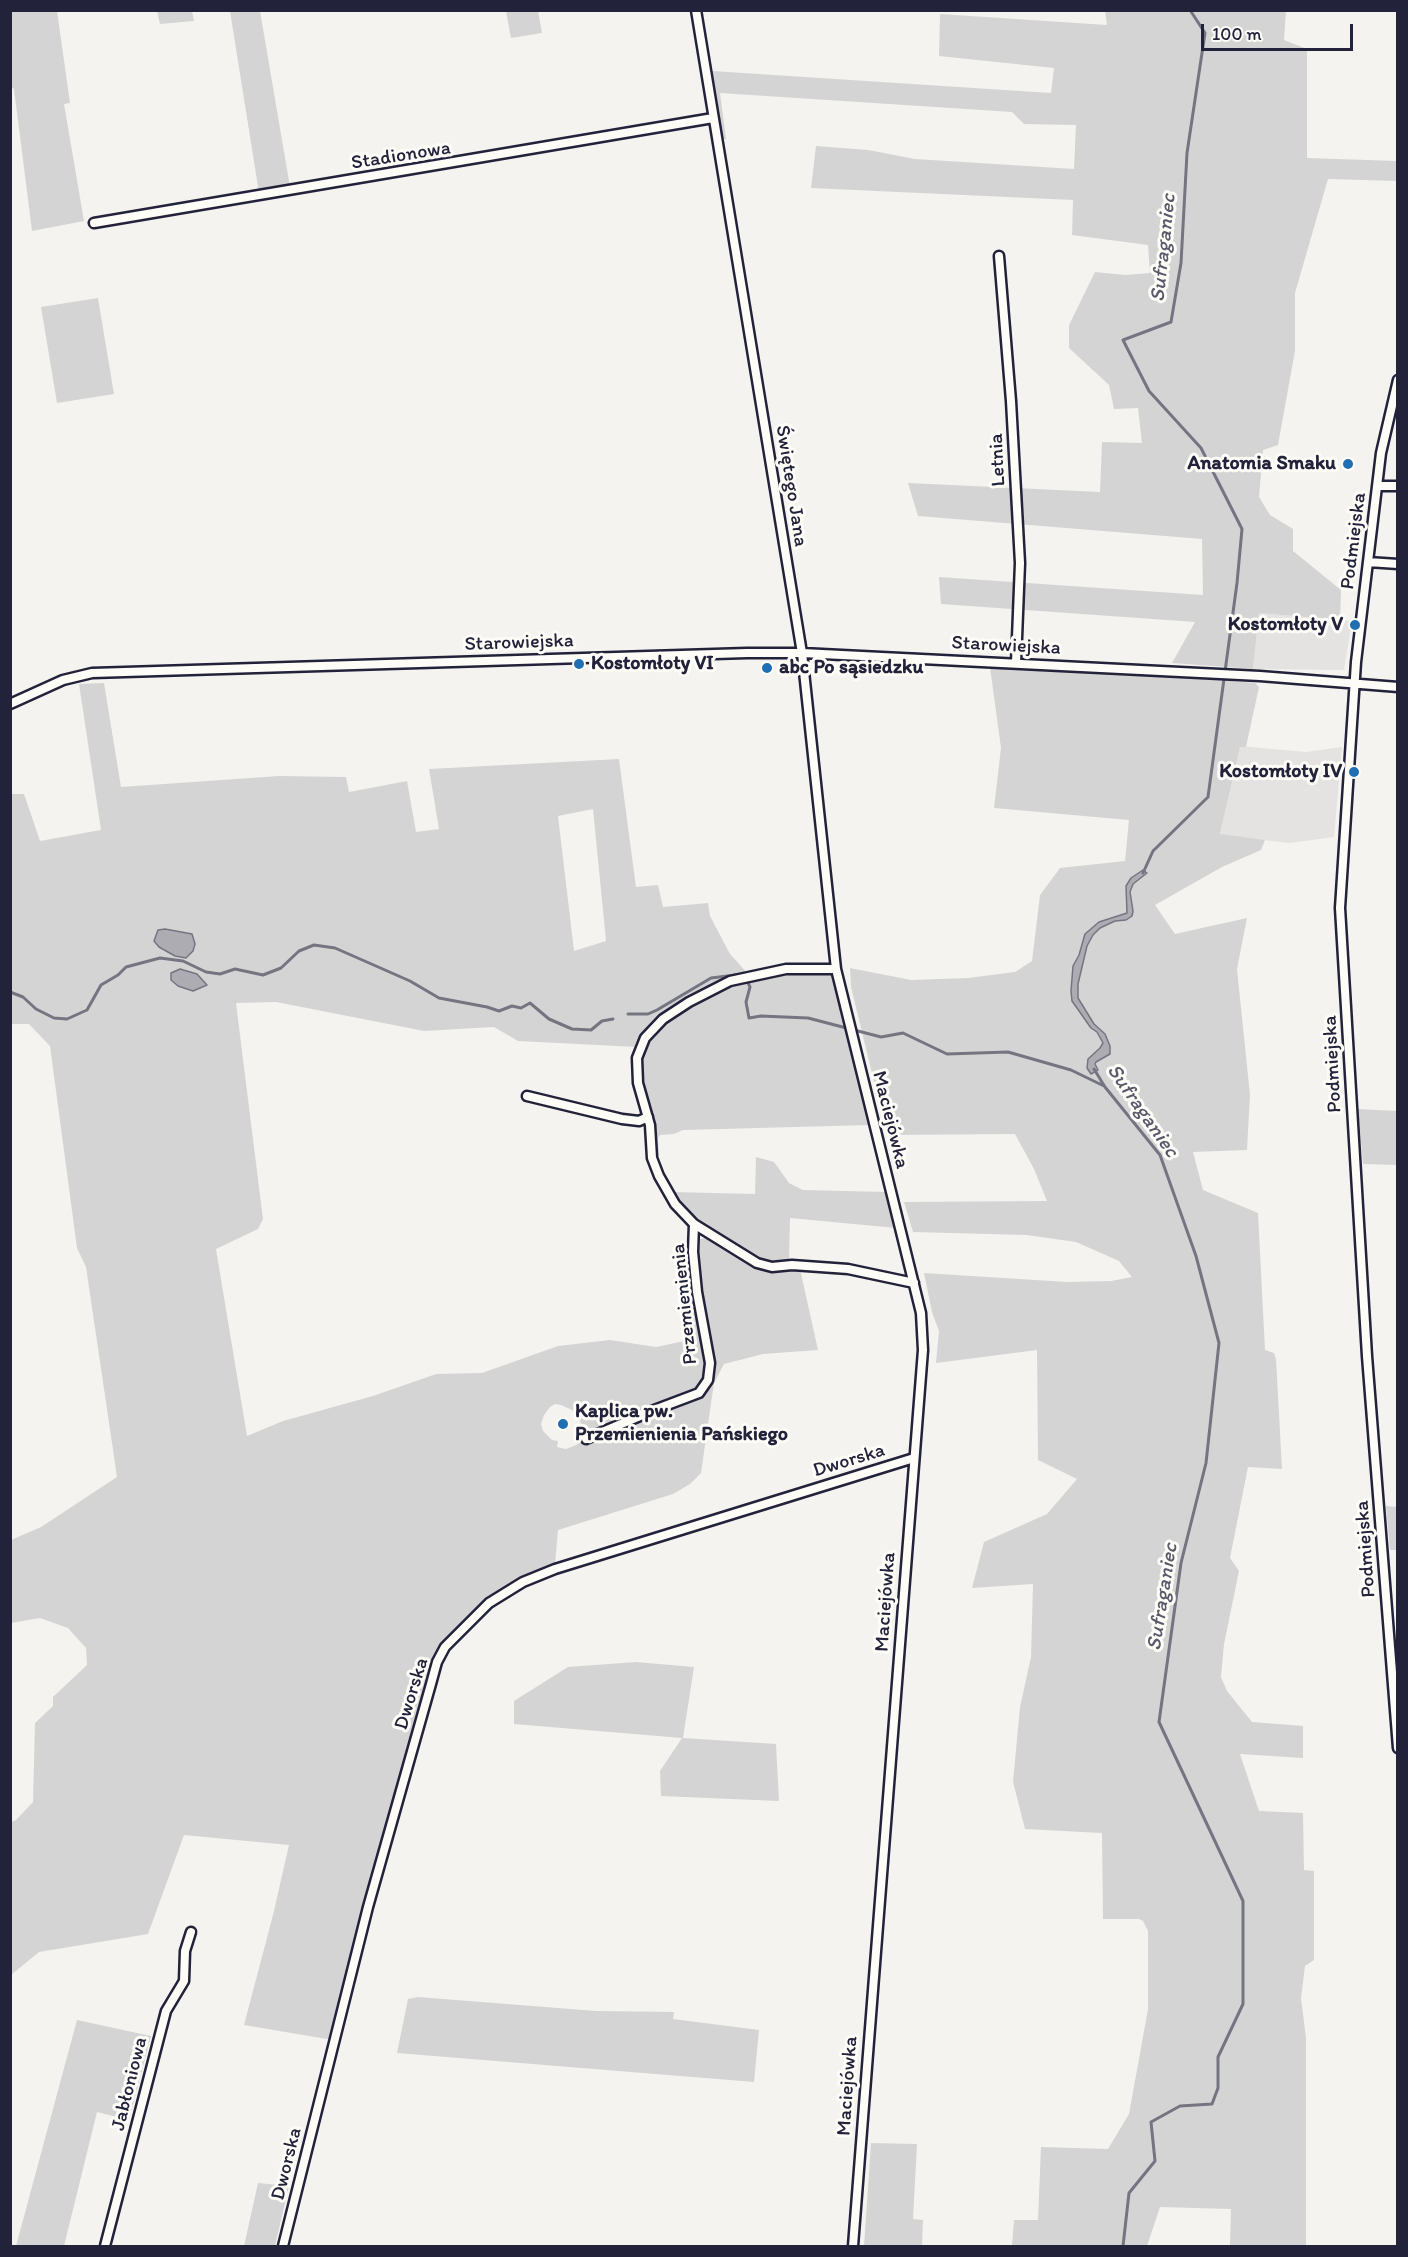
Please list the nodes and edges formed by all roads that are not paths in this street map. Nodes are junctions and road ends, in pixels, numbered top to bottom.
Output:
1 (696, 10) edge
2 (713, 118) junction
3 (94, 223) dead end
4 (999, 256) dead end
5 (1398, 380) edge
6 (1377, 486) junction
7 (1398, 486) edge
8 (1368, 562) junction
9 (1398, 564) edge
10 (802, 653) junction
11 (1016, 663) junction
12 (1355, 683) junction
13 (1398, 687) edge
14 (10, 704) edge
15 (836, 969) junction
16 (527, 1096) dead end
17 (648, 1117) junction
18 (694, 1224) junction
19 (914, 1283) junction
20 (586, 1439) dead end
21 (914, 1458) junction
22 (1398, 1748) edge
23 (191, 1932) dead end
24 (105, 2247) edge
25 (283, 2247) edge
26 (852, 2247) edge

1 - 2 street, Świętego Jana
2 - 3 street, Stadionowa
2 - 10 street, Świętego Jana
4 - 11 street, Letnia
5 - 6 street, Podmiejska
6 - 7 street
6 - 8 street, Podmiejska
8 - 9 street
8 - 12 street, Podmiejska
10 - 11 street, Starowiejska
10 - 14 street, Starowiejska
10 - 15 street, Świętego Jana
11 - 12 street, Starowiejska
12 - 13 street
12 - 22 street, Podmiejska
15 - 17 street
15 - 19 street, Maciejówka
16 - 17 street
17 - 18 street
18 - 19 street
18 - 20 street, Przemienienia
19 - 21 street, Maciejówka
21 - 25 street, Dworska
21 - 26 street, Maciejówka
23 - 24 street, Jabłoniowa

